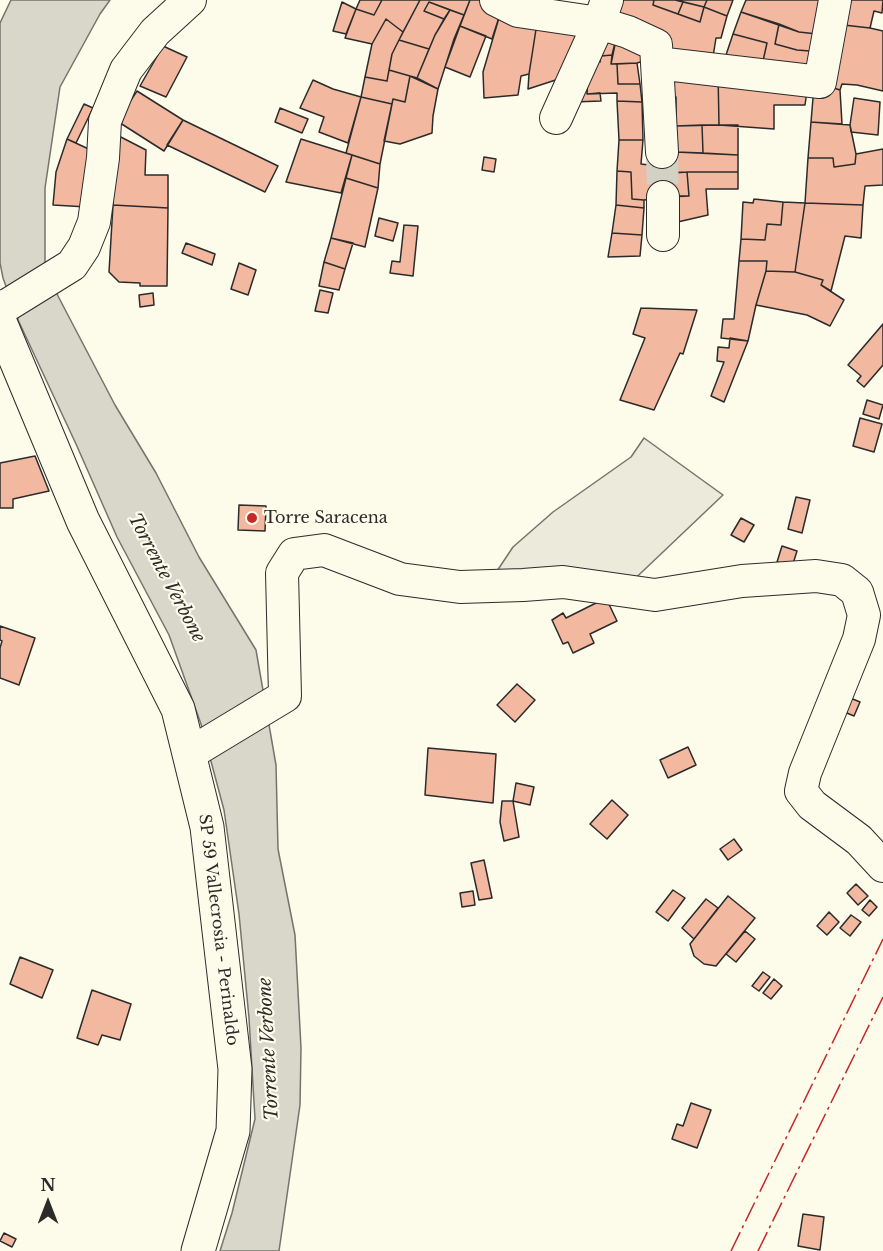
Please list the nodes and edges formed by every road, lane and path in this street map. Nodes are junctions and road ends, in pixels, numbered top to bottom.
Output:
1 (190, 0) edge
2 (496, 0) edge
3 (835, 0) edge
4 (603, 12) edge
5 (657, 63) junction
6 (556, 118) dead end
7 (662, 152) tunnel mouth
8 (663, 197) tunnel mouth
9 (663, 235) dead end
10 (3, 311) edge
11 (197, 749) junction
12 (883, 866) edge
13 (198, 1251) edge

1 - 10 street
2 - 4 street
3 - 5 street
4 - 5 street
4 - 6 street
5 - 7 street
8 - 9 street
10 - 11 main road, SP 59 Vallecrosia - Perinaldo
11 - 12 street
11 - 13 main road, SP 59 Vallecrosia - Perinaldo

